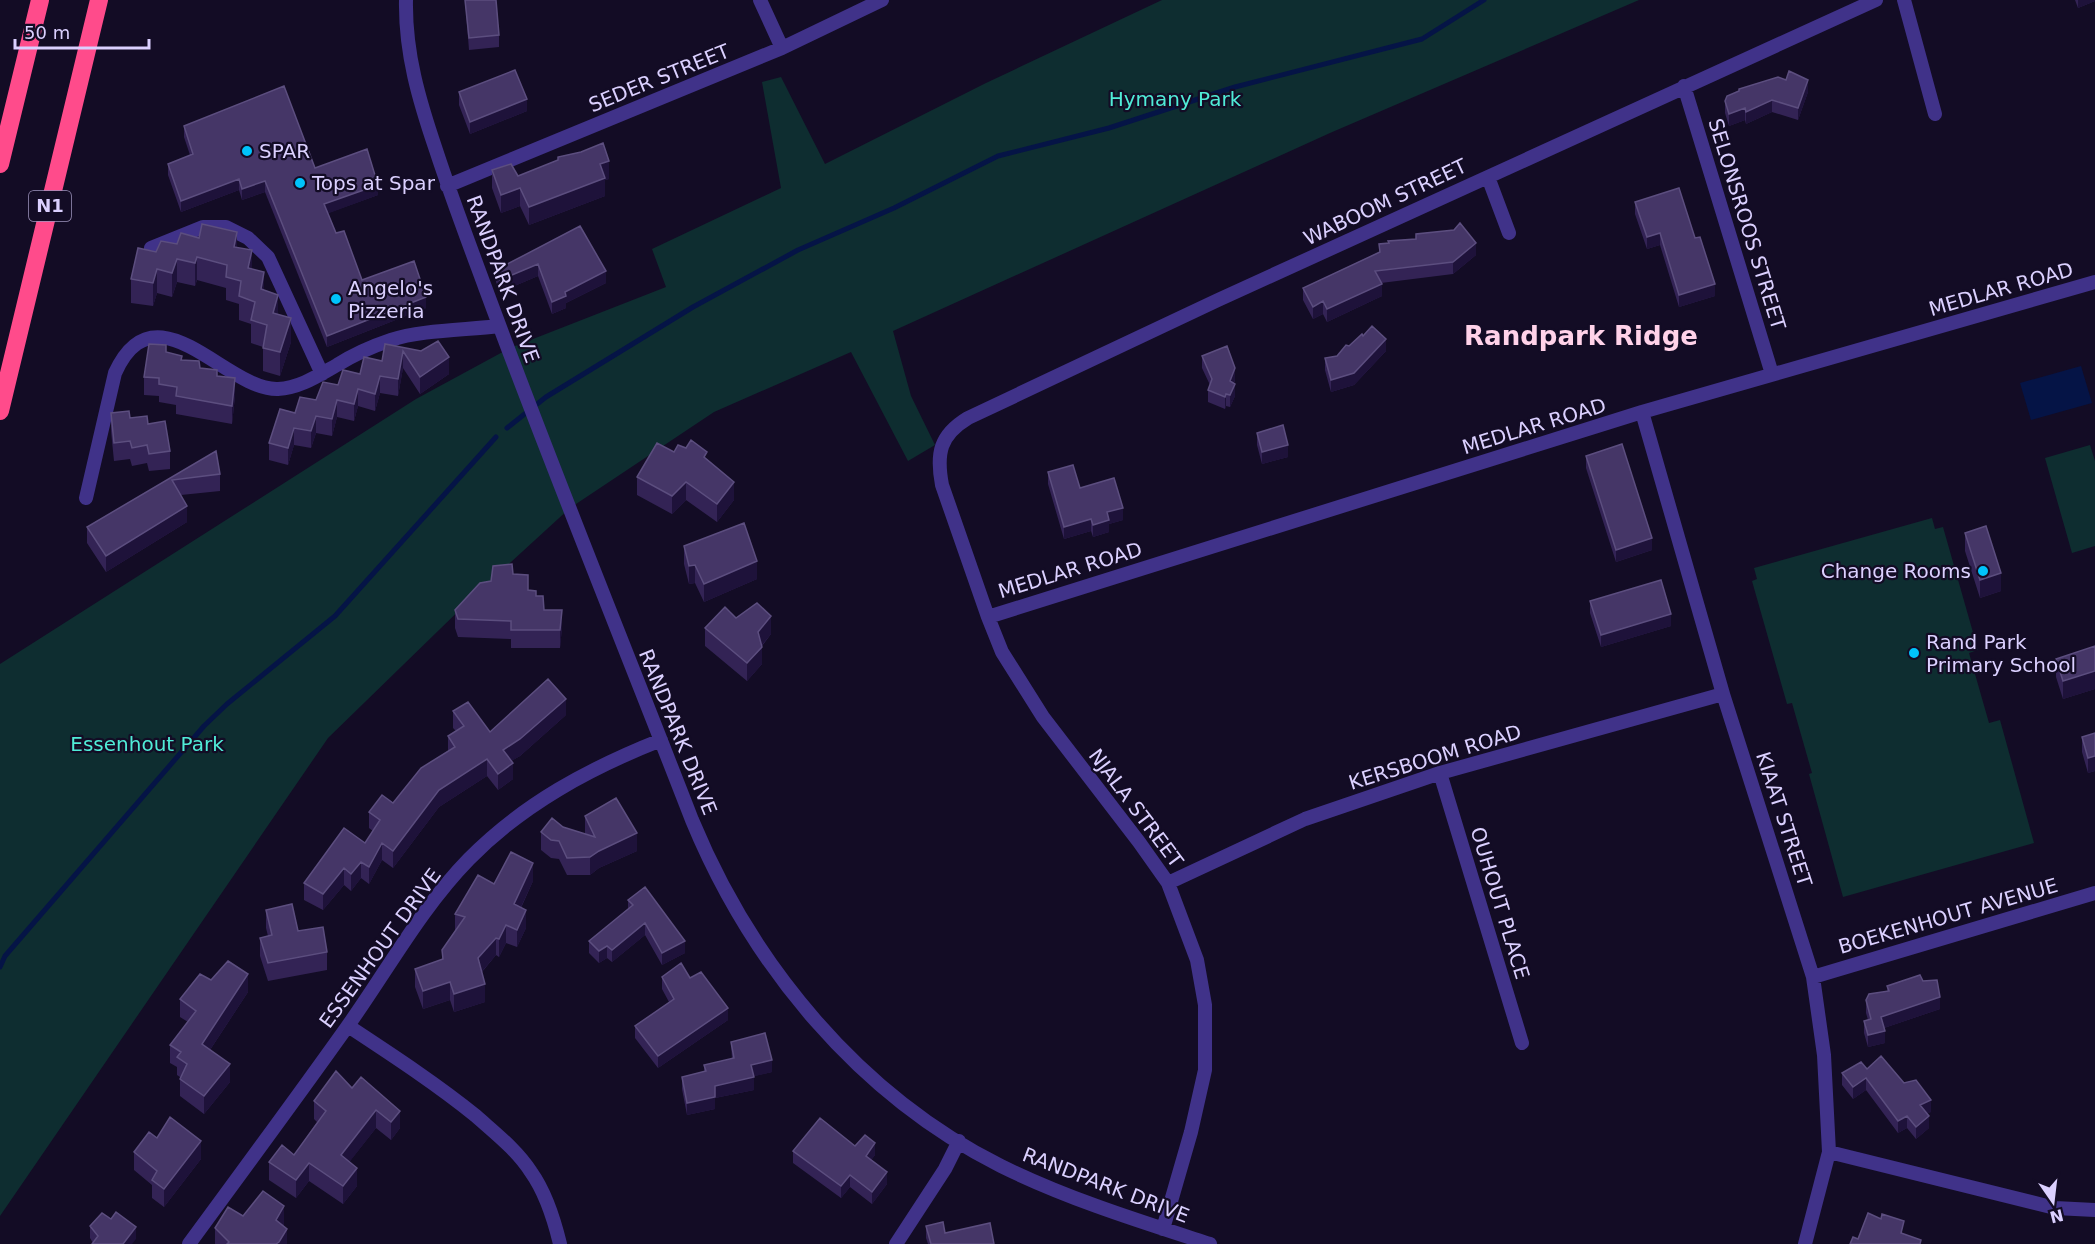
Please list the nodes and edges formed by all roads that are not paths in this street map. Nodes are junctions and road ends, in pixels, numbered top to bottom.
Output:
1 (40, 0) edge
2 (99, 0) edge
3 (406, 0) edge
4 (760, 0) edge
5 (882, 0) edge
6 (1876, 0) edge
7 (1904, 0) edge
8 (782, 48) junction
9 (1684, 86) junction
10 (1935, 114) dead end
11 (0, 164) edge
12 (1488, 177) junction
13 (447, 186) junction
14 (1509, 233) dead end
15 (152, 248) dead end
16 (2095, 282) edge
17 (499, 326) junction
18 (322, 374) junction
19 (1772, 374) junction
20 (0, 411) edge
21 (1642, 412) junction
22 (939, 467) joint
23 (86, 498) dead end
24 (988, 616) junction
25 (1723, 694) junction
26 (661, 740) junction
27 (1440, 773) junction
28 (1168, 883) junction
29 (2095, 893) edge
30 (1813, 977) junction
31 (348, 1026) junction
32 (1522, 1043) dead end
33 (959, 1141) junction
34 (1829, 1152) junction
35 (2095, 1210) edge
36 (1163, 1229) junction
37 (189, 1244) edge
38 (560, 1244) edge
39 (896, 1244) edge
40 (1210, 1244) edge
41 (1805, 1244) edge

1 - 11 highway
2 - 20 highway, N1
3 - 13 street, RANDPARK DRIVE
4 - 8 street
5 - 8 street, SEDER STREET
6 - 9 street, WABOOM STREET
7 - 10 street
8 - 13 street, SEDER STREET
9 - 12 street, WABOOM STREET
9 - 19 street, SELONSROOS STREET
12 - 14 street
12 - 22 street, WABOOM STREET
13 - 17 street, RANDPARK DRIVE
15 - 18 street
16 - 19 street, MEDLAR ROAD
17 - 18 street
17 - 26 street, RANDPARK DRIVE
18 - 23 street
19 - 21 street, MEDLAR ROAD
21 - 24 street, MEDLAR ROAD
21 - 25 street, KIAAT STREET
22 - 24 street, NJALA STREET
24 - 28 street, NJALA STREET
25 - 27 street, KERSBOOM ROAD
25 - 30 street, KIAAT STREET
26 - 31 street, ESSENHOUT DRIVE
26 - 33 street, RANDPARK DRIVE
27 - 28 street, KERSBOOM ROAD
27 - 32 street, OUHOUT PLACE
28 - 36 street, NJALA STREET
29 - 30 street, BOEKENHOUT AVENUE
30 - 34 street, KIAAT STREET
31 - 37 street, ESSENHOUT DRIVE
31 - 38 street
33 - 36 street, RANDPARK DRIVE
33 - 39 street
34 - 35 street
34 - 41 street, KIAAT STREET
36 - 40 street, RANDPARK DRIVE

